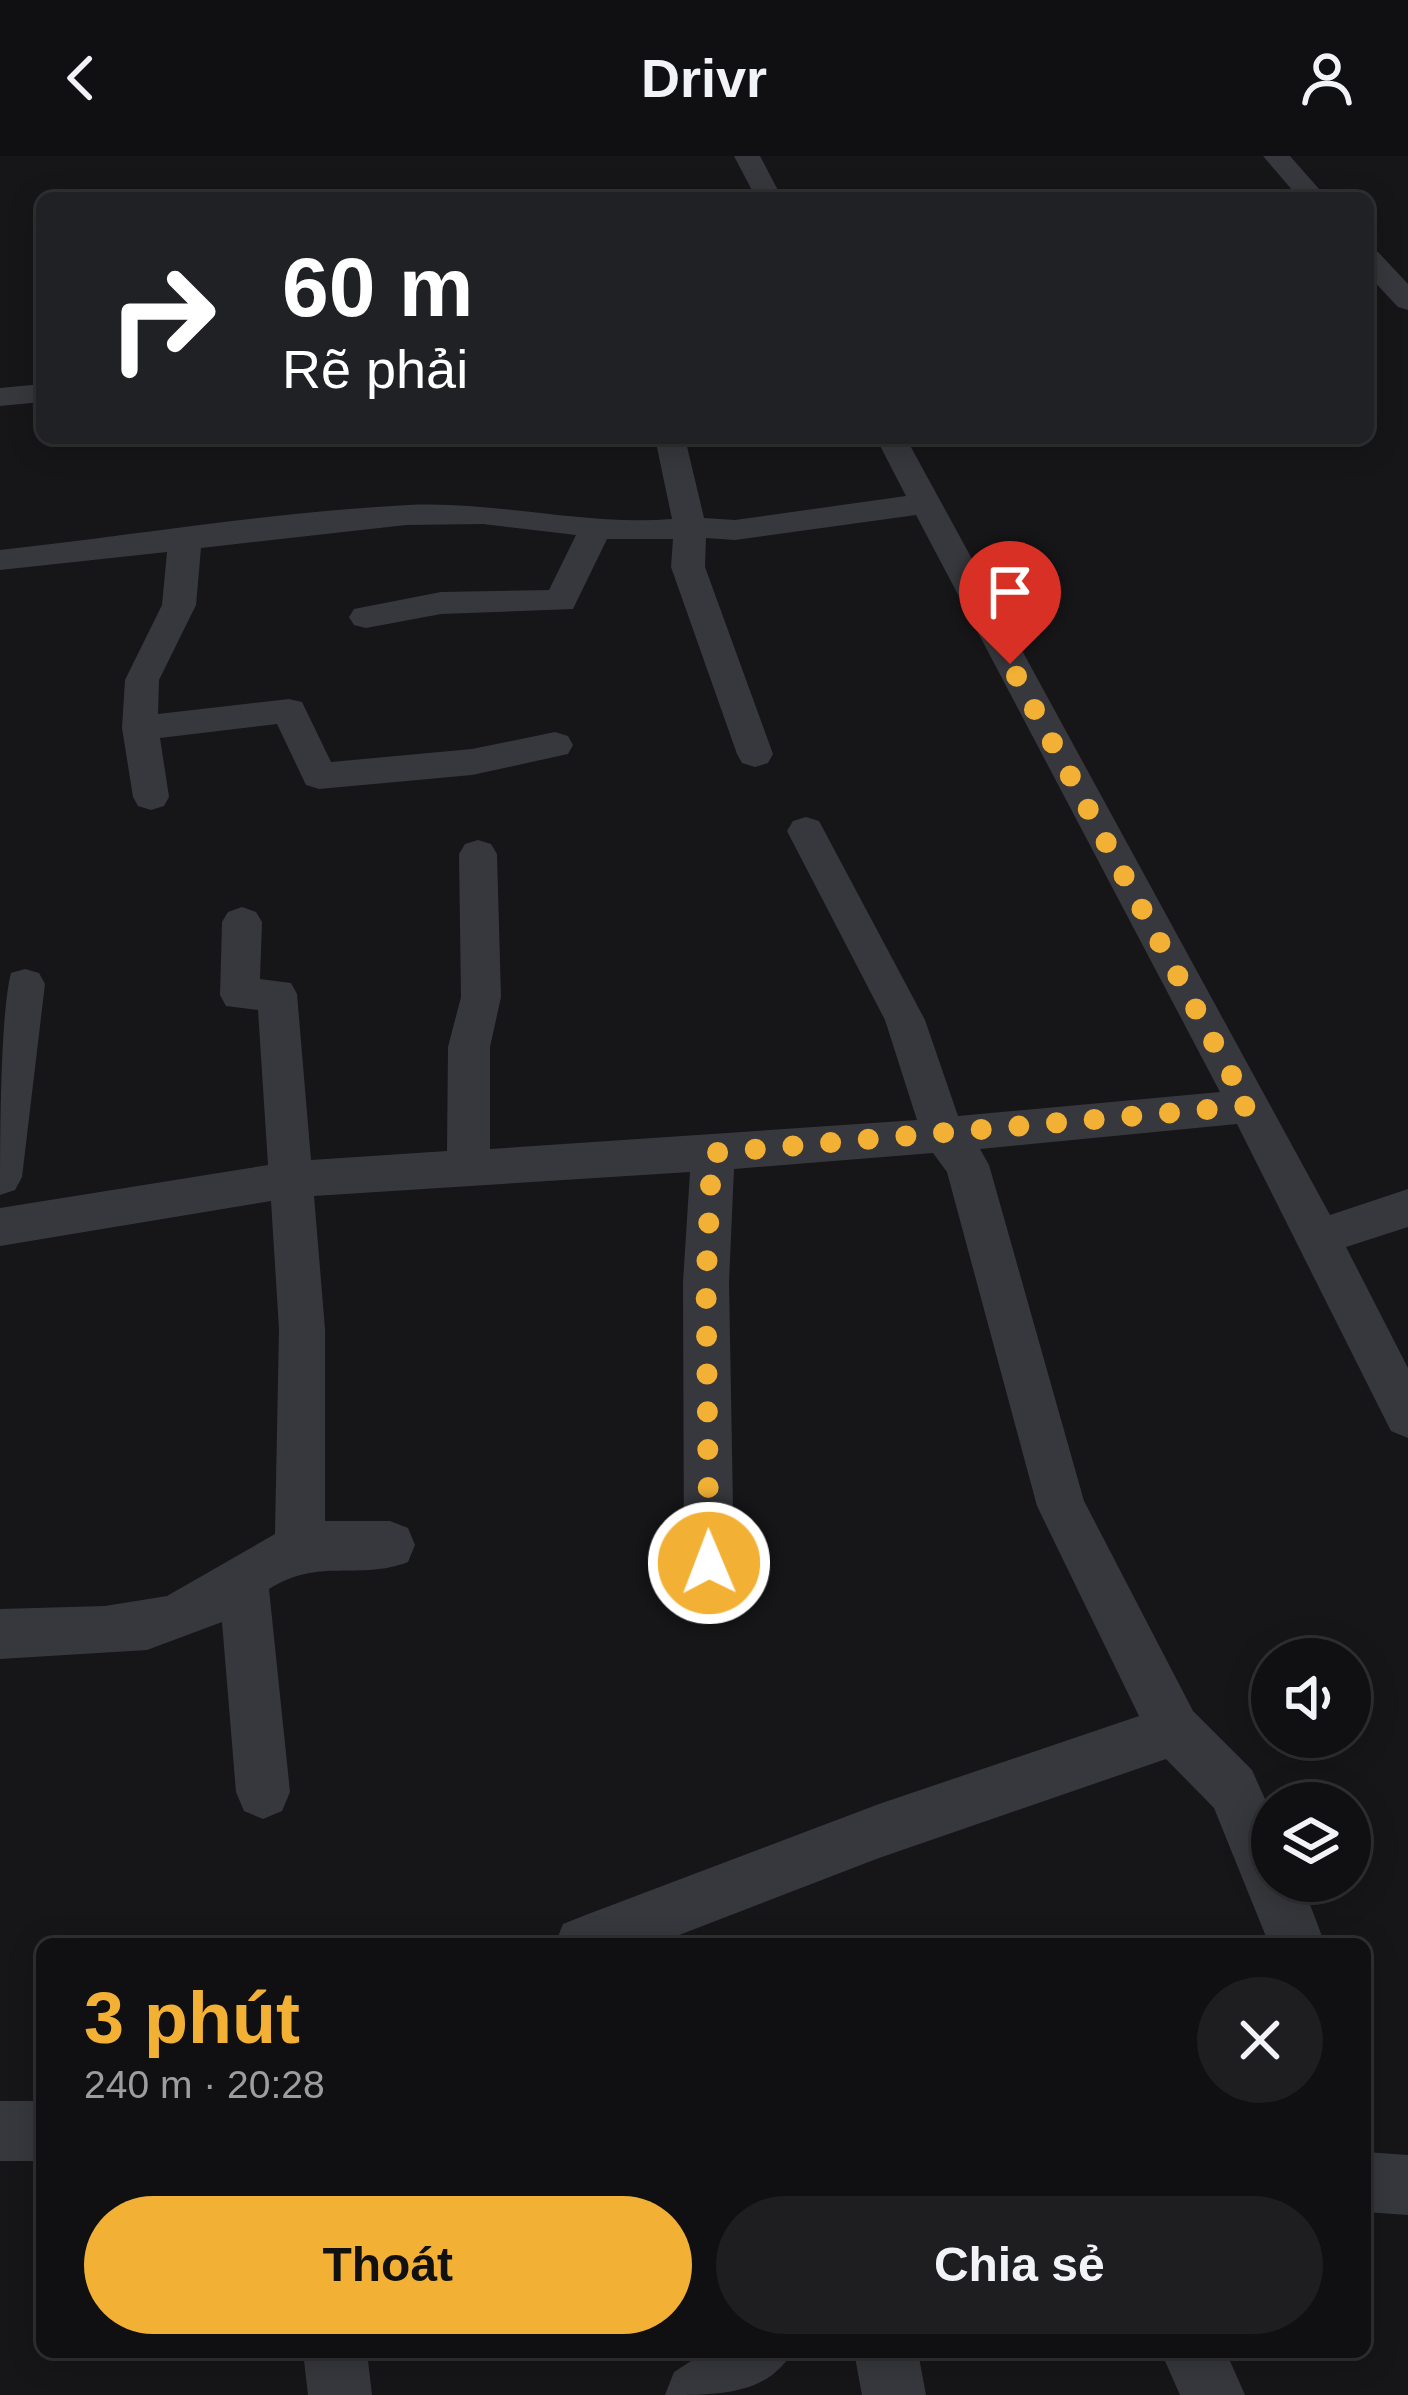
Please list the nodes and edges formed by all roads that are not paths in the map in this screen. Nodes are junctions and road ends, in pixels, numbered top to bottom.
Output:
1 (747, 156) edge
2 (1276, 156) edge
3 (766, 192) edge
4 (1309, 192) edge
5 (1374, 271) edge
6 (1408, 301) edge
7 (36, 394) edge
8 (0, 397) edge
9 (671, 444) edge
10 (894, 444) edge
11 (923, 504) junction
12 (690, 527) junction
13 (596, 528) junction
14 (185, 539) junction
15 (0, 560) edge
16 (366, 617) dead end
17 (140, 728) junction
18 (555, 745) dead end
19 (755, 754) dead end
20 (151, 797) dead end
21 (806, 831) dead end
22 (478, 854) dead end
23 (242, 922) dead end
24 (25, 984) dead end
25 (1248, 1106) junction
26 (943, 1134) junction
27 (712, 1153) junction
28 (468, 1168) junction
29 (0, 1177) edge
30 (294, 1179) junction
31 (1408, 1208) edge
32 (0, 1227) edge
33 (1318, 1237) junction
34 (1408, 1416) edge
35 (390, 1545) dead end
36 (300, 1548) junction
37 (709, 1563) dead end
38 (243, 1577) junction
39 (0, 1634) edge
40 (1174, 1730) junction
41 (263, 1792) dead end
42 (1251, 1832) edge
43 (1281, 1902) edge
44 (600, 1938) edge
45 (1295, 1938) edge
46 (36, 2131) edge
47 (0, 2132) edge
48 (336, 2358) edge
49 (751, 2358) edge
50 (887, 2358) edge
51 (1196, 2358) edge
52 (340, 2395) edge
53 (697, 2395) edge
54 (894, 2395) edge
55 (1213, 2395) edge

1 - 3 street
2 - 4 street
5 - 6 street
7 - 8 street
9 - 12 street
10 - 11 street
11 - 12 street
11 - 25 street
12 - 13 street
12 - 19 street
13 - 14 street
13 - 16 street
14 - 15 street
14 - 17 street
17 - 18 street
17 - 20 street
21 - 26 street
22 - 28 street
23 - 30 street
24 - 29 street
25 - 26 street
25 - 33 street
26 - 27 street
26 - 40 street
27 - 28 street
27 - 37 street
28 - 30 street
30 - 32 street
30 - 36 street
31 - 33 street
33 - 34 street
35 - 36 street
36 - 38 street
38 - 39 street
38 - 41 street
40 - 42 street
40 - 44 street
43 - 45 street
46 - 47 street
48 - 52 street
49 - 53 street
50 - 54 street
51 - 55 street

